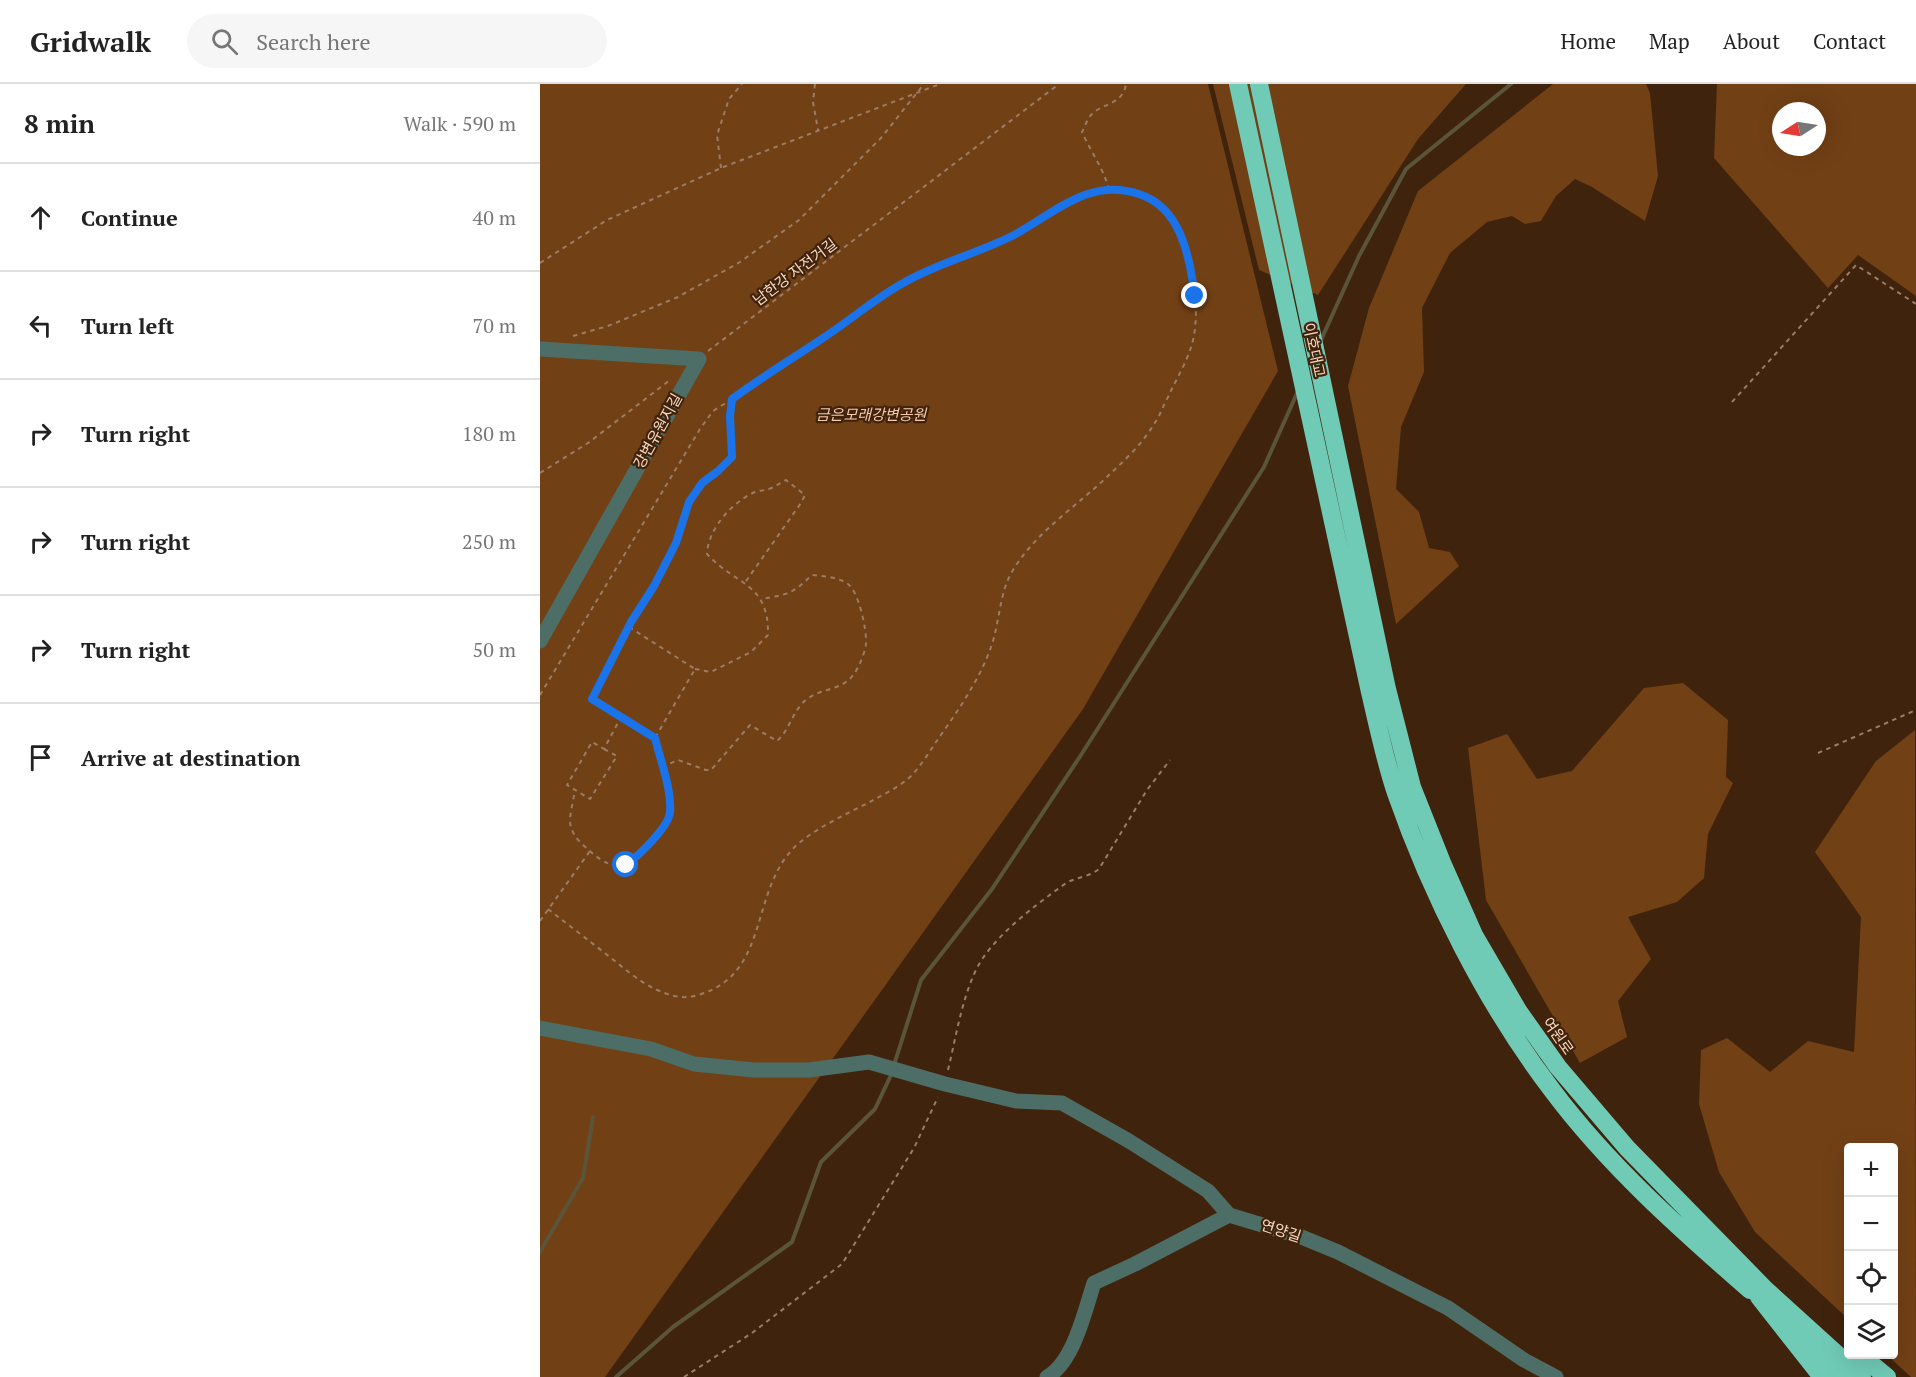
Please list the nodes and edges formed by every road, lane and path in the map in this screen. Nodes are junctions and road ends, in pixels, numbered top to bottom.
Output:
1 (742, 84) edge
2 (815, 84) edge
3 (924, 84) edge
4 (940, 84) edge
5 (1059, 84) edge
6 (1126, 84) edge
7 (1238, 84) edge
8 (1259, 84) edge
9 (917, 93) junction
10 (818, 130) junction
11 (721, 168) junction
12 (1109, 189) junction
13 (540, 263) edge
14 (1916, 304) edge
15 (574, 336) dead end
16 (540, 349) edge
17 (699, 359) junction
18 (671, 380) dead end
19 (732, 399) junction
20 (1732, 402) dead end
21 (540, 473) edge
22 (744, 584) junction
23 (760, 599) junction
24 (1364, 624) junction
25 (629, 627) junction
26 (540, 641) edge
27 (695, 669) junction
28 (540, 694) edge
29 (1916, 710) edge
30 (621, 717) junction
31 (655, 738) junction
32 (604, 748) junction
33 (1818, 753) dead end
34 (1170, 760) dead end
35 (662, 767) junction
36 (574, 795) dead end
37 (590, 851) junction
38 (548, 909) junction
39 (540, 921) edge
40 (540, 1028) edge
41 (939, 1082) junction
42 (1229, 1215) junction
43 (1760, 1292) junction
44 (1844, 1344) edge
45 (1865, 1359) edge
46 (684, 1377) edge
47 (1047, 1377) edge
48 (1556, 1377) edge
49 (1822, 1377) edge
50 (1842, 1377) edge
51 (1862, 1377) edge
52 (1887, 1377) edge

1 - 11 path
2 - 10 path
3 - 9 path
4 - 9 path
5 - 17 path, 남한강 자전거길
6 - 12 path
7 - 24 highway, 이호대교
8 - 24 highway, 이호대교
9 - 10 path
9 - 15 path
10 - 11 path
11 - 13 path
12 - 19 path
12 - 38 path
14 - 20 path
16 - 17 street
17 - 26 street, 강변유원지길
18 - 21 path
19 - 25 path
19 - 28 path
22 - 22 path
22 - 23 path
23 - 27 path
23 - 35 path
24 - 43 highway
25 - 27 path
25 - 30 path
27 - 31 path
29 - 33 path
30 - 31 path
30 - 32 path
31 - 35 path
32 - 32 path
34 - 41 path
35 - 37 path
36 - 37 path
37 - 38 path
38 - 39 path
40 - 41 street
41 - 42 street
41 - 46 path
42 - 47 street
42 - 48 street, 연양길
43 - 44 highway
43 - 49 highway
43 - 50 highway
43 - 51 highway
45 - 52 highway

